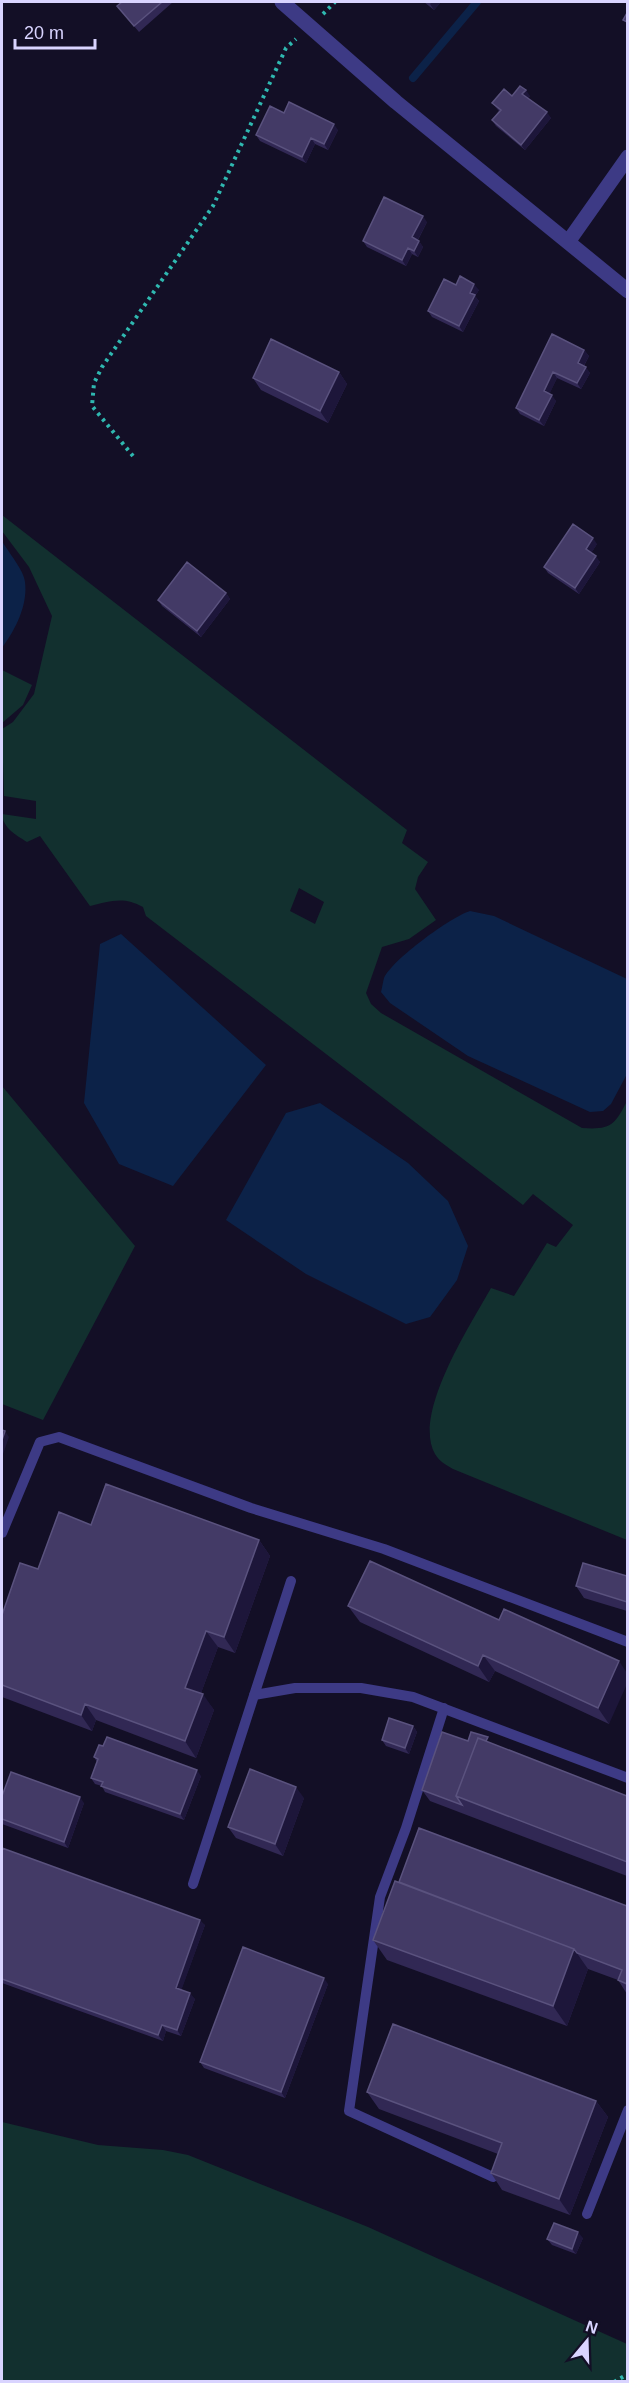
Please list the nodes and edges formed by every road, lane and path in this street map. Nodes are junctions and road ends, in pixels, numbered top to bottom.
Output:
1 (282, 2) edge
2 (310, 26) junction
3 (627, 157) edge
4 (568, 242) junction
5 (627, 291) edge
6 (133, 456) dead end
7 (2, 1533) edge
8 (291, 1581) dead end
9 (627, 1642) edge
10 (254, 1695) junction
11 (444, 1708) junction
12 (627, 1778) edge
13 (192, 1884) dead end
14 (627, 2110) edge
15 (493, 2177) edge
16 (587, 2214) dead end
17 (627, 2374) edge
18 (614, 2382) edge

1 - 2 street
2 - 4 street
2 - 6 path
3 - 4 street
4 - 5 street
7 - 9 lane
8 - 10 lane
10 - 11 lane
10 - 13 lane
11 - 12 lane
11 - 15 lane
14 - 16 lane
17 - 18 path

